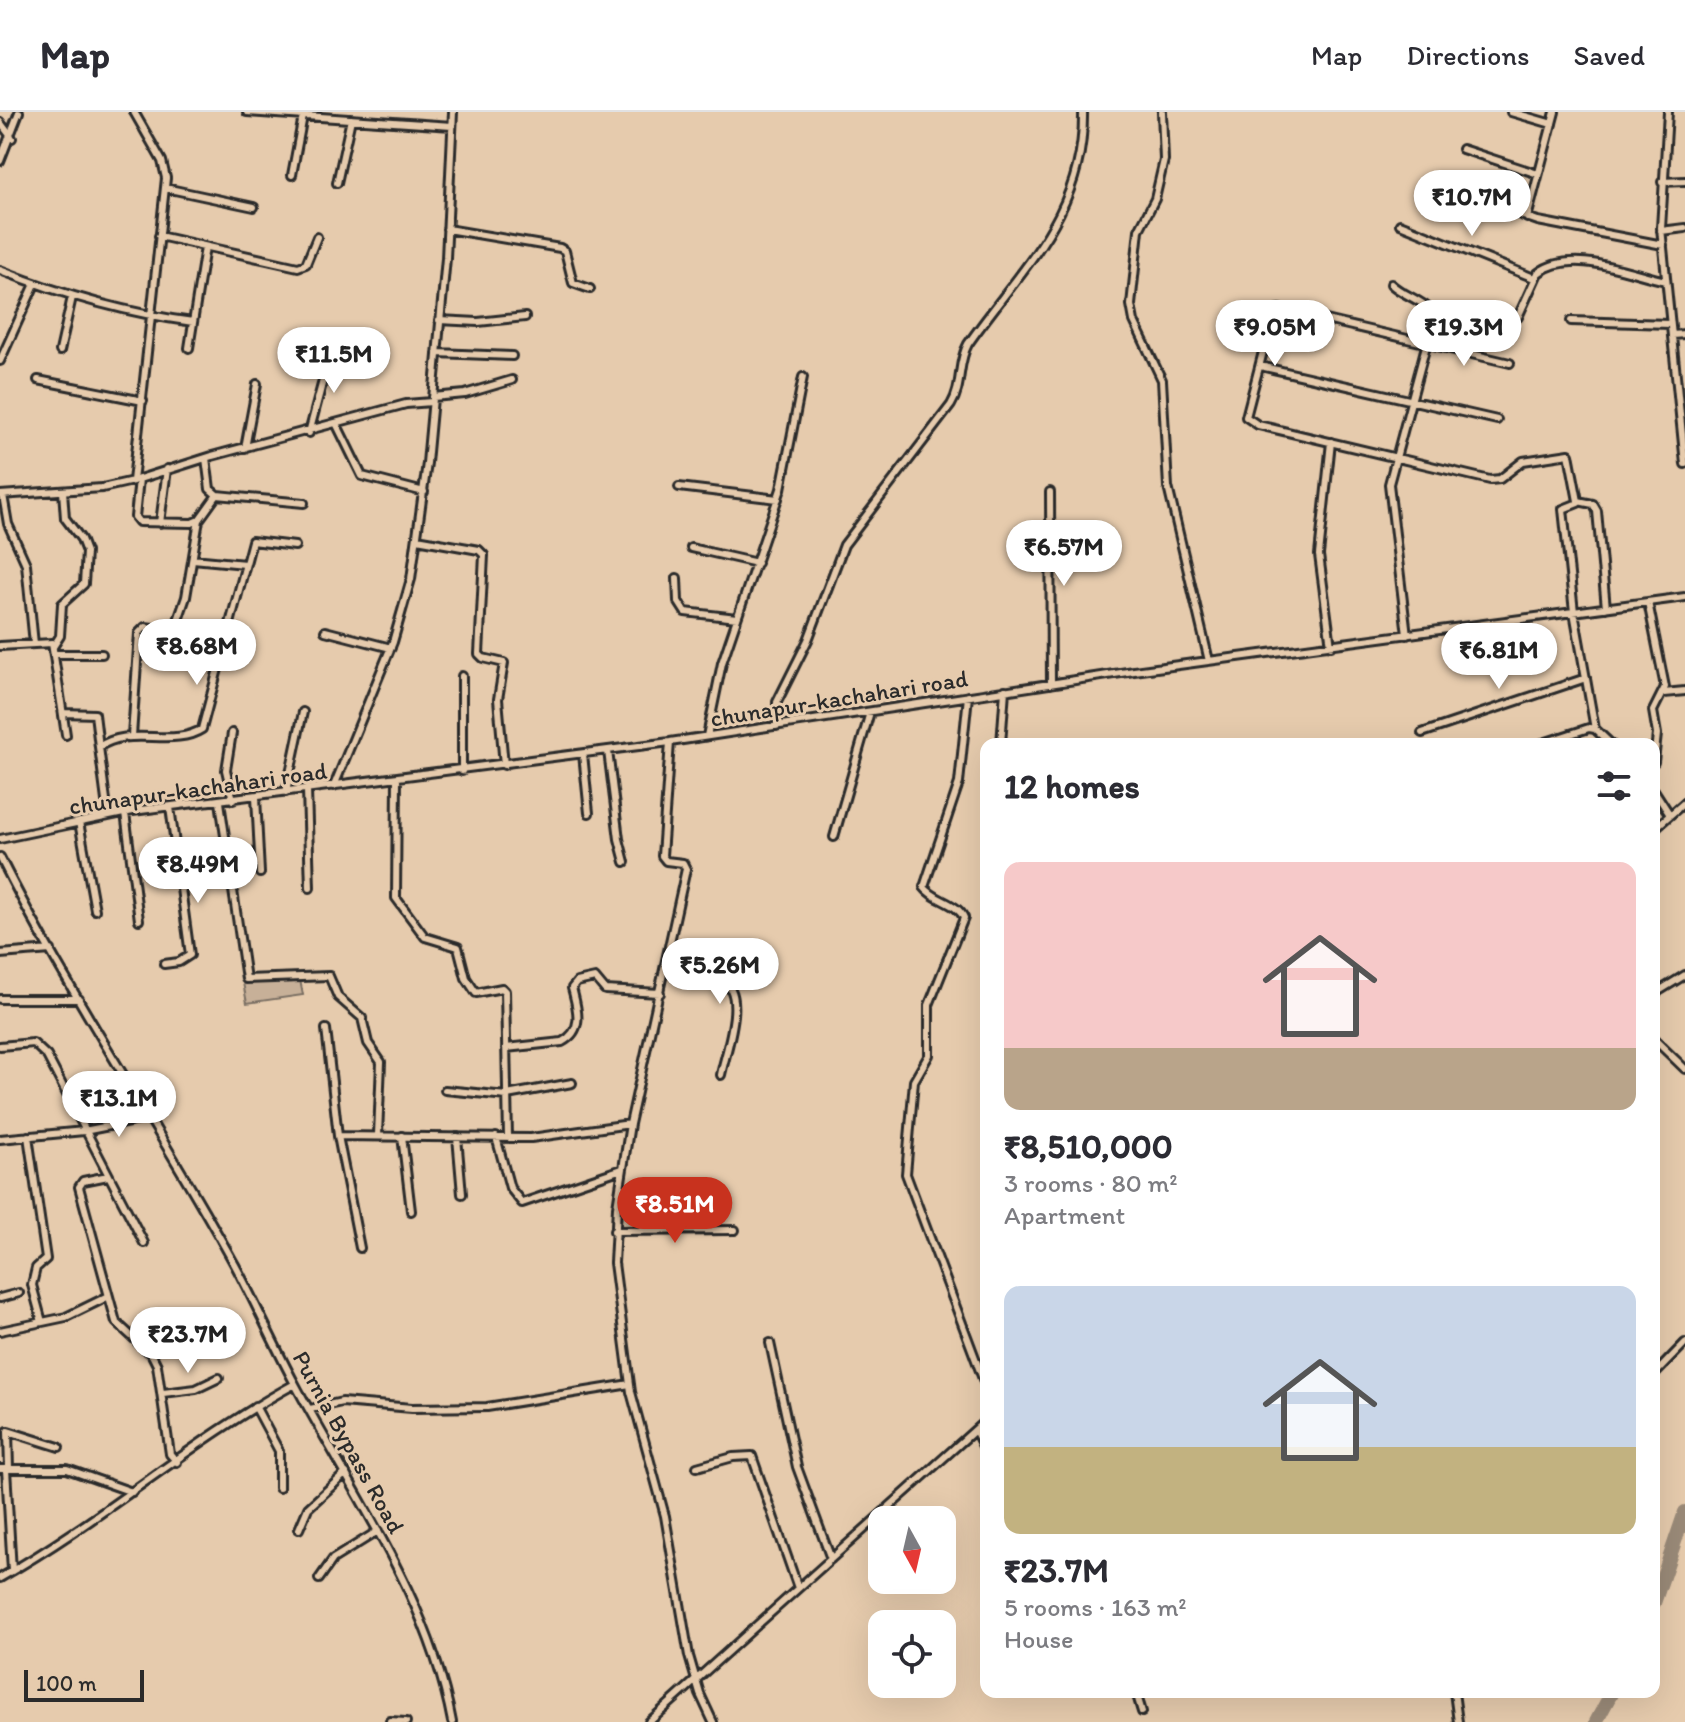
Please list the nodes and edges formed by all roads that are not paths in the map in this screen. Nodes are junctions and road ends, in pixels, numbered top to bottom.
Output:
1 (19, 112) edge
2 (134, 112) edge
3 (247, 112) edge
4 (453, 112) edge
5 (1083, 112) edge
6 (1162, 112) edge
7 (1511, 112) edge
8 (1555, 112) edge
9 (1668, 112) edge
10 (288, 114) edge
11 (303, 116) junction
12 (351, 119) junction
13 (0, 122) edge
14 (1552, 124) junction
15 (452, 126) junction
16 (12, 138) junction
17 (1462, 149) dead end
18 (0, 161) edge
19 (1538, 174) junction
20 (292, 175) dead end
21 (1685, 181) edge
22 (1662, 182) junction
23 (337, 183) dead end
24 (1440, 187) dead end
25 (165, 188) junction
26 (254, 207) dead end
27 (1527, 218) junction
28 (1400, 224) dead end
29 (1685, 228) edge
30 (447, 229) junction
31 (1661, 231) junction
32 (159, 236) junction
33 (317, 237) dead end
34 (1663, 245) junction
35 (205, 247) junction
36 (0, 270) edge
37 (1534, 278) junction
38 (1666, 281) junction
39 (35, 284) junction
40 (1391, 284) dead end
41 (590, 289) dead end
42 (72, 297) junction
43 (149, 316) junction
44 (525, 317) dead end
45 (1518, 317) dead end
46 (439, 320) junction
47 (1571, 321) dead end
48 (193, 322) junction
49 (1670, 324) junction
50 (1685, 334) edge
51 (1672, 335) junction
52 (1426, 344) junction
53 (3, 346) edge
54 (189, 348) dead end
55 (331, 350) dead end
56 (60, 351) dead end
57 (437, 353) junction
58 (512, 356) dead end
59 (0, 361) edge
60 (1510, 363) dead end
61 (1260, 366) junction
62 (803, 377) dead end
63 (38, 380) dead end
64 (512, 380) dead end
65 (257, 384) dead end
66 (432, 399) junction
67 (1410, 400) junction
68 (143, 401) junction
69 (1497, 420) dead end
70 (337, 425) junction
71 (309, 433) junction
72 (1331, 442) junction
73 (245, 448) junction
74 (1395, 457) junction
75 (206, 458) junction
76 (1685, 464) edge
77 (167, 469) junction
78 (136, 480) junction
79 (679, 487) dead end
80 (63, 491) junction
81 (424, 492) junction
82 (1050, 492) dead end
83 (2, 495) edge
84 (217, 495) junction
85 (778, 499) junction
86 (304, 503) dead end
87 (1578, 503) junction
88 (199, 520) junction
89 (160, 523) junction
90 (417, 539) junction
91 (295, 546) dead end
92 (691, 548) dead end
93 (193, 559) junction
94 (757, 563) junction
95 (245, 564) junction
96 (677, 578) dead end
97 (1685, 597) edge
98 (1648, 602) junction
99 (1606, 608) junction
100 (1574, 612) junction
101 (737, 618) junction
102 (325, 631) dead end
103 (1407, 635) junction
104 (34, 644) junction
105 (0, 646) edge
106 (1331, 646) junction
107 (391, 648) junction
108 (54, 650) junction
109 (102, 654) dead end
110 (1209, 661) junction
111 (462, 676) dead end
112 (1586, 678) junction
113 (1051, 684) junction
114 (1005, 690) junction
115 (1685, 691) edge
116 (1664, 693) junction
117 (968, 696) junction
118 (303, 712) dead end
119 (870, 712) junction
120 (63, 713) junction
121 (777, 726) junction
122 (1595, 729) junction
123 (232, 733) dead end
124 (1422, 733) dead end
125 (66, 735) dead end
126 (132, 736) junction
127 (707, 737) junction
128 (1001, 738) edge
129 (1562, 738) edge
130 (1605, 738) edge
131 (1657, 738) edge
132 (670, 742) junction
133 (99, 747) junction
134 (608, 751) junction
135 (583, 754) junction
136 (504, 765) junction
137 (462, 771) junction
138 (397, 778) junction
139 (334, 786) junction
140 (307, 790) junction
141 (286, 792) junction
142 (256, 797) junction
143 (1660, 799) edge
144 (233, 800) junction
145 (220, 802) junction
146 (1685, 802) edge
147 (170, 807) junction
148 (125, 813) junction
149 (589, 813) dead end
150 (1670, 815) junction
151 (108, 816) junction
152 (79, 822) junction
153 (1660, 824) edge
154 (834, 837) dead end
155 (0, 839) edge
156 (0, 857) edge
157 (625, 862) dead end
158 (260, 873) dead end
159 (310, 888) dead end
160 (95, 910) dead end
161 (139, 920) dead end
162 (51, 950) junction
163 (0, 954) edge
164 (164, 964) dead end
165 (665, 969) junction
166 (1685, 975) edge
167 (1660, 990) edge
168 (660, 993) junction
169 (0, 999) edge
170 (79, 999) junction
171 (326, 1029) dead end
172 (1660, 1045) edge
173 (0, 1046) edge
174 (506, 1048) junction
175 (1685, 1069) edge
176 (721, 1075) dead end
177 (572, 1083) dead end
178 (445, 1090) dead end
179 (507, 1095) junction
180 (149, 1118) junction
181 (630, 1124) junction
182 (84, 1131) junction
183 (378, 1135) junction
184 (28, 1136) junction
185 (338, 1136) junction
186 (402, 1136) junction
187 (457, 1137) junction
188 (496, 1137) junction
189 (508, 1137) junction
190 (0, 1139) edge
191 (622, 1169) junction
192 (108, 1176) junction
193 (462, 1194) dead end
194 (411, 1211) dead end
195 (735, 1230) dead end
196 (614, 1231) junction
197 (144, 1243) dead end
198 (360, 1248) dead end
199 (19, 1293) dead end
200 (107, 1297) junction
201 (0, 1298) edge
202 (42, 1322) junction
203 (0, 1331) edge
204 (770, 1343) dead end
205 (1685, 1343) edge
206 (1660, 1369) edge
207 (980, 1371) edge
208 (219, 1378) dead end
209 (295, 1384) junction
210 (630, 1384) junction
211 (163, 1393) junction
212 (255, 1406) junction
213 (310, 1409) junction
214 (980, 1425) edge
215 (975, 1430) junction
216 (980, 1440) edge
217 (59, 1447) dead end
218 (177, 1462) junction
219 (697, 1467) dead end
220 (5, 1469) edge
221 (346, 1473) junction
222 (279, 1488) dead end
223 (133, 1492) junction
224 (299, 1529) dead end
225 (378, 1531) junction
226 (831, 1559) junction
227 (12, 1571) junction
228 (0, 1578) edge
229 (319, 1579) dead end
230 (798, 1588) junction
231 (695, 1681) junction
232 (1138, 1698) edge
233 (1455, 1698) edge
234 (1142, 1712) dead end
235 (390, 1721) edge
236 (406, 1722) edge
237 (452, 1722) edge
238 (649, 1722) edge
239 (713, 1722) edge
240 (1458, 1722) edge

1 - 16 street
2 - 25 street
3 - 10 street
4 - 15 street
5 - 121 street
6 - 110 street
7 - 14 street
8 - 14 street
9 - 22 street
10 - 11 street
11 - 12 street
11 - 20 street
12 - 15 street
12 - 23 street
13 - 16 street
14 - 19 street
15 - 30 street
16 - 18 street
17 - 19 street
19 - 27 street
21 - 22 street
22 - 31 street
24 - 27 street
25 - 26 street
25 - 32 street
27 - 34 street
28 - 37 street
29 - 31 street
30 - 41 street
30 - 46 street
31 - 34 street
32 - 35 street
32 - 43 street
33 - 35 street
34 - 38 street
35 - 48 street
36 - 39 street
37 - 38 street
37 - 45 street
38 - 49 street
39 - 42 street
39 - 53 street
40 - 52 street
42 - 43 street
42 - 56 street
43 - 48 street
43 - 68 street
44 - 46 street
46 - 57 street
47 - 49 street
48 - 54 street
49 - 51 street
50 - 51 street
51 - 76 street
52 - 60 street
52 - 61 street
52 - 67 street
53 - 59 street
55 - 71 street
57 - 58 street
57 - 66 street
61 - 67 street
61 - 72 street
62 - 85 street
63 - 68 street
64 - 66 street
65 - 73 street
66 - 70 street
66 - 81 street
67 - 69 street
67 - 74 street
68 - 78 street
70 - 71 street
70 - 81 street
71 - 73 street
72 - 74 street
72 - 106 street
73 - 75 street
74 - 87 street
74 - 103 street
75 - 77 street
75 - 84 street
77 - 78 street
77 - 89 street
78 - 80 street
78 - 89 street
79 - 85 street
80 - 83 street
80 - 108 street
81 - 90 street
82 - 113 street
83 - 104 street
84 - 86 street
84 - 88 street
85 - 94 street
87 - 99 street
87 - 100 street
88 - 89 street
88 - 93 street
90 - 107 street
90 - 136 street
91 - 95 street
92 - 94 street
93 - 95 street
93 - 126 street
94 - 101 street
95 - 126 street
96 - 101 street
97 - 98 street, chunapur-kachahari road
98 - 99 street, chunapur-kachahari road
98 - 116 street
99 - 100 street, chunapur-kachahari road
100 - 103 street, chunapur-kachahari road
100 - 112 street
101 - 127 street
102 - 107 street
103 - 106 street, chunapur-kachahari road
104 - 105 street
104 - 108 street
106 - 110 street, chunapur-kachahari road
107 - 139 street
108 - 109 street
108 - 120 street
110 - 113 street, chunapur-kachahari road
111 - 137 street
112 - 122 street
112 - 124 street
113 - 114 street, chunapur-kachahari road
114 - 117 street, chunapur-kachahari road
114 - 128 street
115 - 116 street
116 - 131 street
117 - 119 street, chunapur-kachahari road
117 - 207 street
118 - 141 street
119 - 121 street, chunapur-kachahari road
119 - 154 street
120 - 125 street
120 - 133 street
121 - 127 street, chunapur-kachahari road
122 - 129 street
122 - 130 street
123 - 144 street
126 - 133 street
127 - 132 street, chunapur-kachahari road
132 - 134 street, chunapur-kachahari road
132 - 165 street
133 - 151 street
134 - 135 street, chunapur-kachahari road
134 - 157 street
135 - 136 street, chunapur-kachahari road
135 - 149 street
136 - 137 street, chunapur-kachahari road
137 - 138 street, chunapur-kachahari road
138 - 139 street, chunapur-kachahari road
138 - 174 street
139 - 140 street, chunapur-kachahari road
140 - 141 street, chunapur-kachahari road
140 - 159 street
141 - 142 street, chunapur-kachahari road
142 - 144 street, chunapur-kachahari road
142 - 158 street
143 - 150 street
144 - 145 street, chunapur-kachahari road
145 - 147 street, chunapur-kachahari road
145 - 183 street
146 - 150 street
147 - 148 street, chunapur-kachahari road
147 - 164 street
148 - 151 street, chunapur-kachahari road
148 - 161 street
150 - 153 street
151 - 152 street, chunapur-kachahari road
152 - 155 street, chunapur-kachahari road
152 - 160 street
156 - 162 street, Purnia Bypass Road
162 - 163 street
162 - 170 street, Purnia Bypass Road
165 - 168 street
165 - 176 street
166 - 167 street
168 - 174 street
168 - 181 street
169 - 170 street
170 - 180 street, Purnia Bypass Road
171 - 185 street
172 - 175 street
173 - 182 street
174 - 179 street
177 - 179 street
178 - 179 street
179 - 189 street
180 - 182 street
180 - 209 street, Purnia Bypass Road
181 - 189 street
181 - 191 street
182 - 184 street
182 - 192 street
183 - 185 street
183 - 186 street
184 - 190 street
184 - 202 street
185 - 198 street
186 - 187 street
186 - 194 street
187 - 188 street
187 - 193 street
188 - 189 street
188 - 191 street
191 - 196 street
192 - 197 street
192 - 200 street
195 - 196 street
196 - 210 street
199 - 201 street
200 - 202 street
200 - 211 street
202 - 203 street
204 - 226 street
205 - 206 street
208 - 211 street
209 - 212 street
209 - 213 street, Purnia Bypass Road
210 - 213 street
210 - 231 street
211 - 218 street
212 - 218 street
212 - 222 street
213 - 221 street, Purnia Bypass Road
214 - 215 street
215 - 216 street
215 - 226 street
217 - 220 street
218 - 223 street
219 - 230 street
220 - 223 street
220 - 227 street
221 - 224 street
221 - 225 street, Purnia Bypass Road
223 - 227 street
225 - 229 street
225 - 237 street, Purnia Bypass Road
226 - 230 street
227 - 228 street
230 - 231 street
231 - 238 street
231 - 239 street
232 - 234 street
233 - 240 street
235 - 236 street

